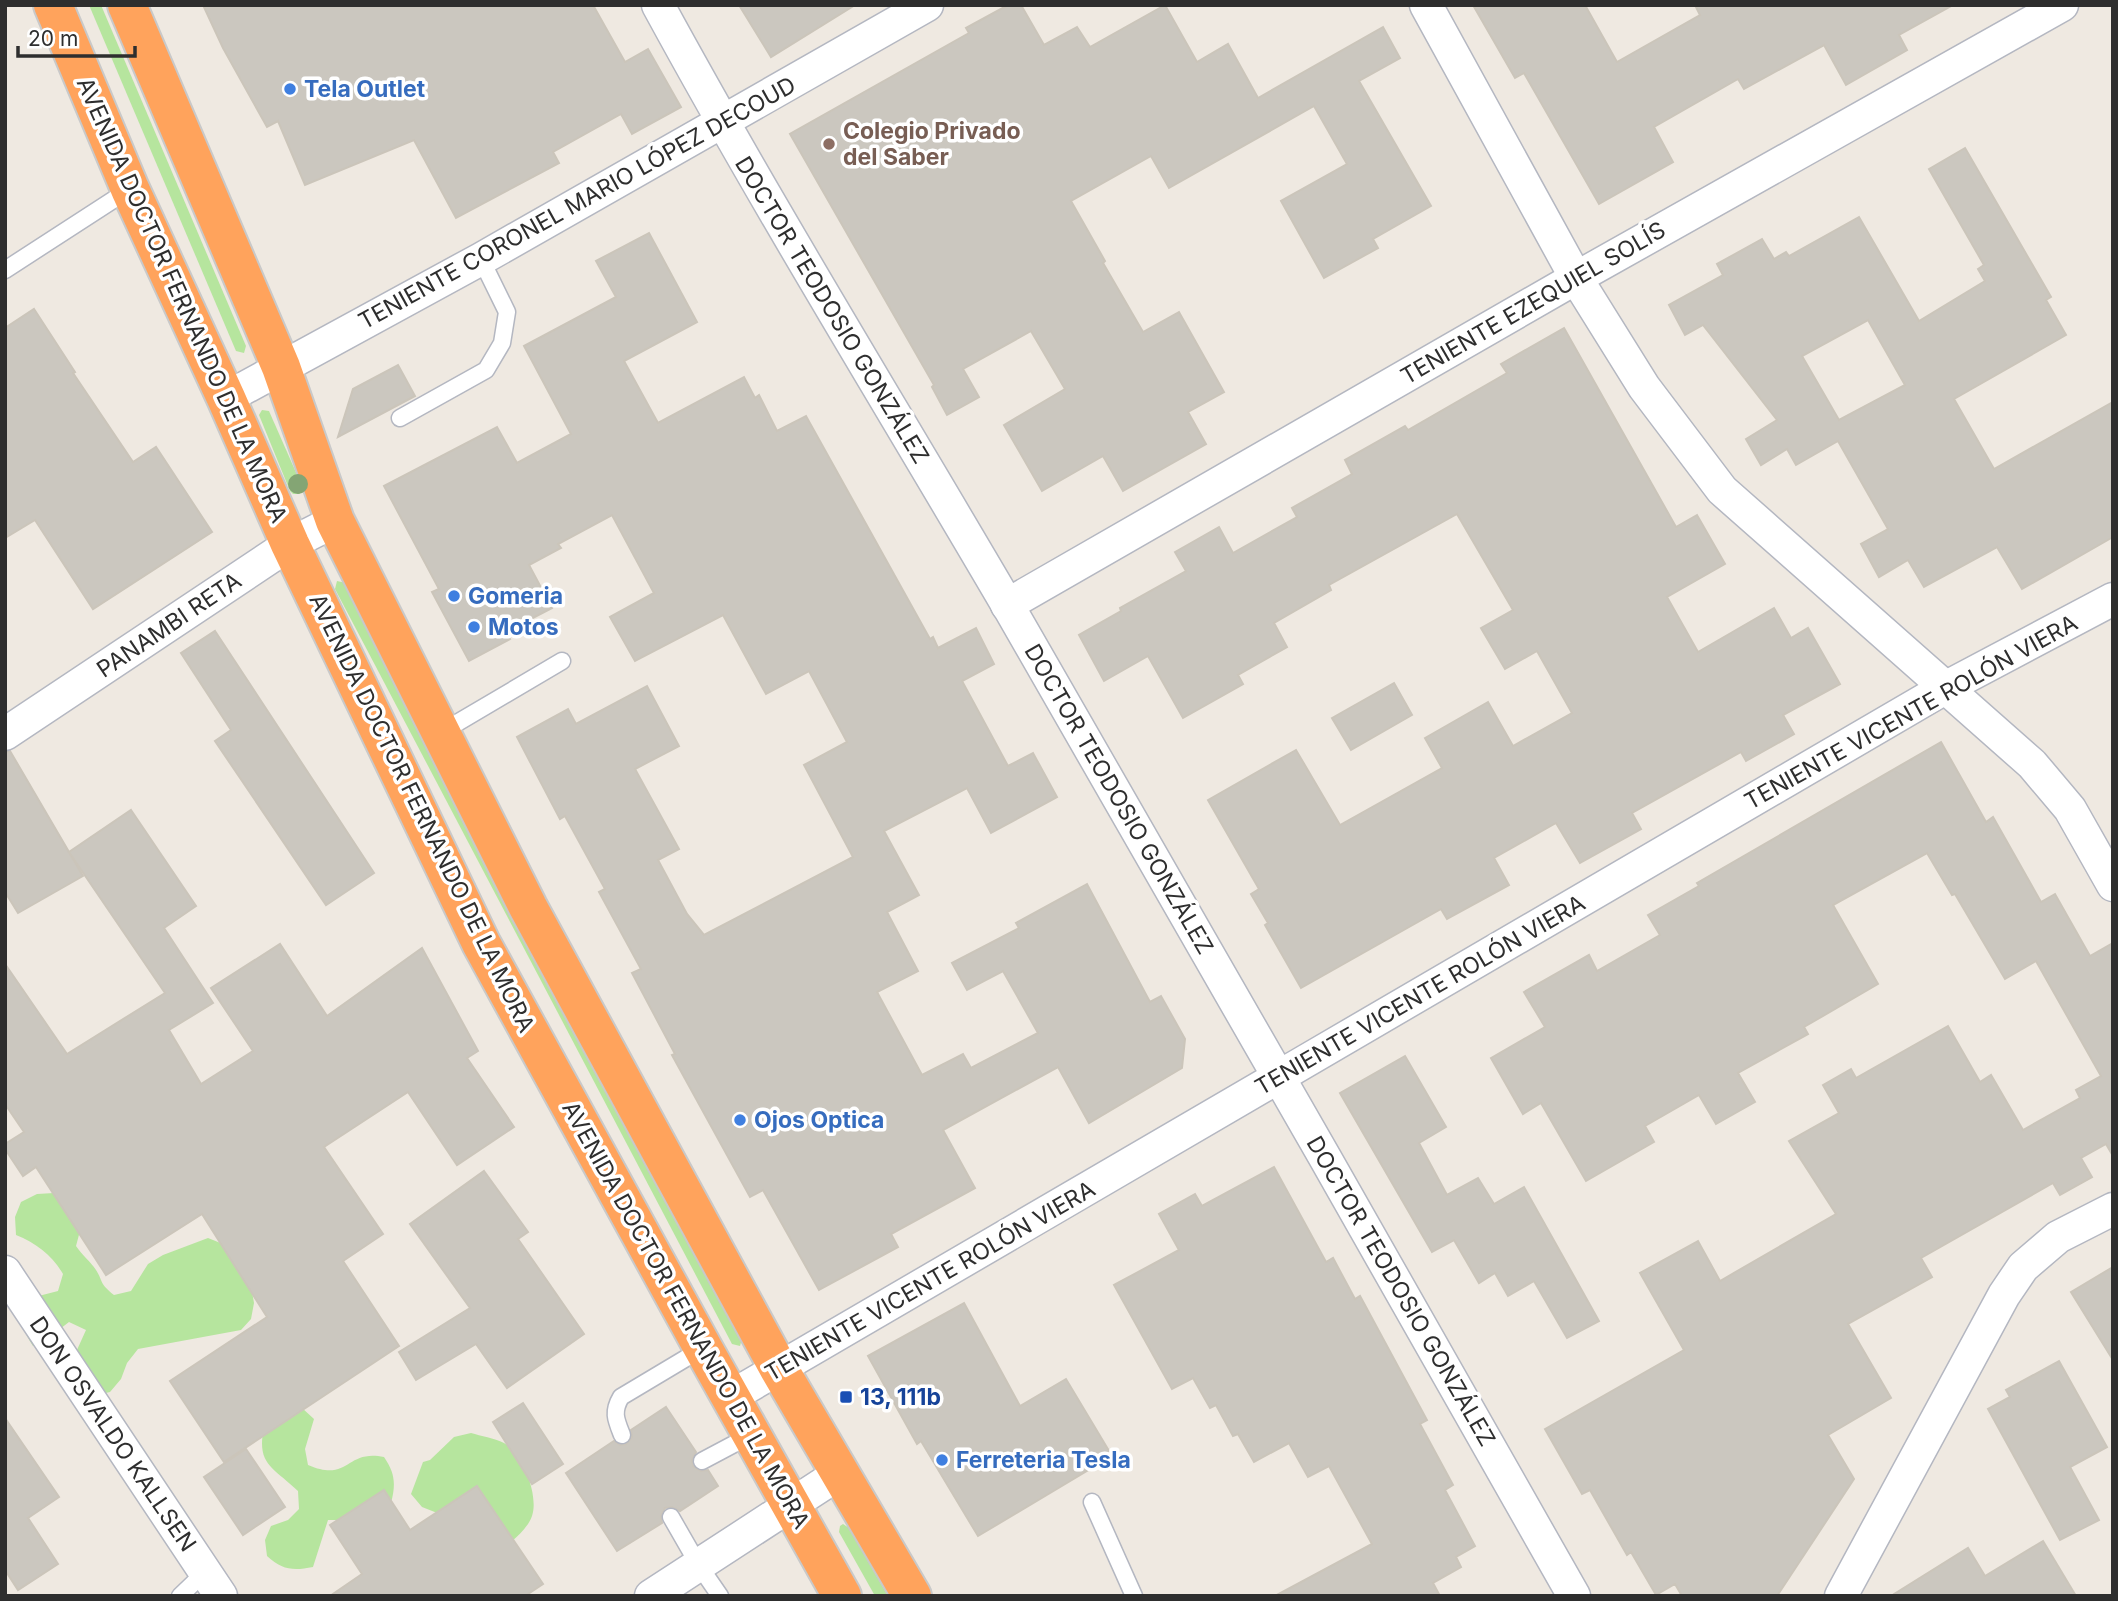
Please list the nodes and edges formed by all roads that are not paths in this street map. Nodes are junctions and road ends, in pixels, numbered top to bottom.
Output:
1 (52, 5) edge
2 (127, 5) edge
3 (658, 5) edge
4 (927, 5) edge
5 (1426, 5) edge
6 (2062, 5) edge
7 (722, 123) junction
8 (130, 189) junction
9 (481, 259) junction
10 (5, 270) edge
11 (1576, 278) junction
12 (281, 367) junction
13 (226, 398) junction
14 (400, 418) dead end
15 (335, 521) junction
16 (290, 544) junction
17 (2113, 598) edge
18 (1007, 606) junction
19 (562, 661) dead end
20 (1945, 688) junction
21 (440, 733) junction
22 (5, 734) edge
23 (2113, 885) edge
24 (1280, 1077) junction
25 (2113, 1209) edge
26 (5, 1272) edge
27 (703, 1348) junction
28 (779, 1369) junction
29 (730, 1397) junction
30 (622, 1435) dead end
31 (751, 1436) junction
32 (702, 1461) dead end
33 (840, 1473) junction
34 (1092, 1502) dead end
35 (789, 1504) junction
36 (671, 1517) dead end
37 (698, 1564) junction
38 (213, 1584) edge
39 (180, 1596) edge
40 (651, 1596) edge
41 (720, 1596) edge
42 (842, 1596) edge
43 (912, 1596) edge
44 (1135, 1596) edge
45 (1574, 1596) edge
46 (1841, 1596) edge

1 - 8 highway, AVENIDA DOCTOR FERNANDO DE LA MORA
2 - 12 highway
3 - 7 street, DOCTOR TEODOSIO GONZÁLEZ
4 - 7 street, TENIENTE CORONEL MARIO LÓPEZ DECOUD
5 - 11 street
6 - 11 street, TENIENTE EZEQUIEL SOLÍS
7 - 9 street, TENIENTE CORONEL MARIO LÓPEZ DECOUD
7 - 18 street, DOCTOR TEODOSIO GONZÁLEZ
8 - 10 lane
8 - 13 highway, AVENIDA DOCTOR FERNANDO DE LA MORA
9 - 12 street, TENIENTE CORONEL MARIO LÓPEZ DECOUD
9 - 14 lane
11 - 18 street, TENIENTE EZEQUIEL SOLÍS
11 - 20 street
12 - 13 street, TENIENTE CORONEL MARIO LÓPEZ DECOUD
12 - 15 highway
13 - 16 highway, AVENIDA DOCTOR FERNANDO DE LA MORA
15 - 16 street, PANAMBI RETA
15 - 21 highway
16 - 22 street, PANAMBI RETA
16 - 27 highway, AVENIDA DOCTOR FERNANDO DE LA MORA
17 - 20 street, TENIENTE VICENTE ROLÓN VIERA
18 - 24 street, DOCTOR TEODOSIO GONZÁLEZ
19 - 21 lane
20 - 23 street
20 - 24 street, TENIENTE VICENTE ROLÓN VIERA
21 - 28 highway
24 - 28 street, TENIENTE VICENTE ROLÓN VIERA
24 - 45 street, DOCTOR TEODOSIO GONZÁLEZ
25 - 46 street
26 - 38 street, DON OSVALDO KALLSEN
27 - 29 highway, AVENIDA DOCTOR FERNANDO DE LA MORA
27 - 30 lane
28 - 29 street, TENIENTE VICENTE ROLÓN VIERA
28 - 33 highway
29 - 31 highway, AVENIDA DOCTOR FERNANDO DE LA MORA
31 - 32 lane
31 - 35 highway, AVENIDA DOCTOR FERNANDO DE LA MORA
33 - 35 street
33 - 43 highway
34 - 44 lane
35 - 37 street
35 - 42 highway, AVENIDA DOCTOR FERNANDO DE LA MORA
36 - 37 lane
37 - 40 street
37 - 41 lane
38 - 39 lane

